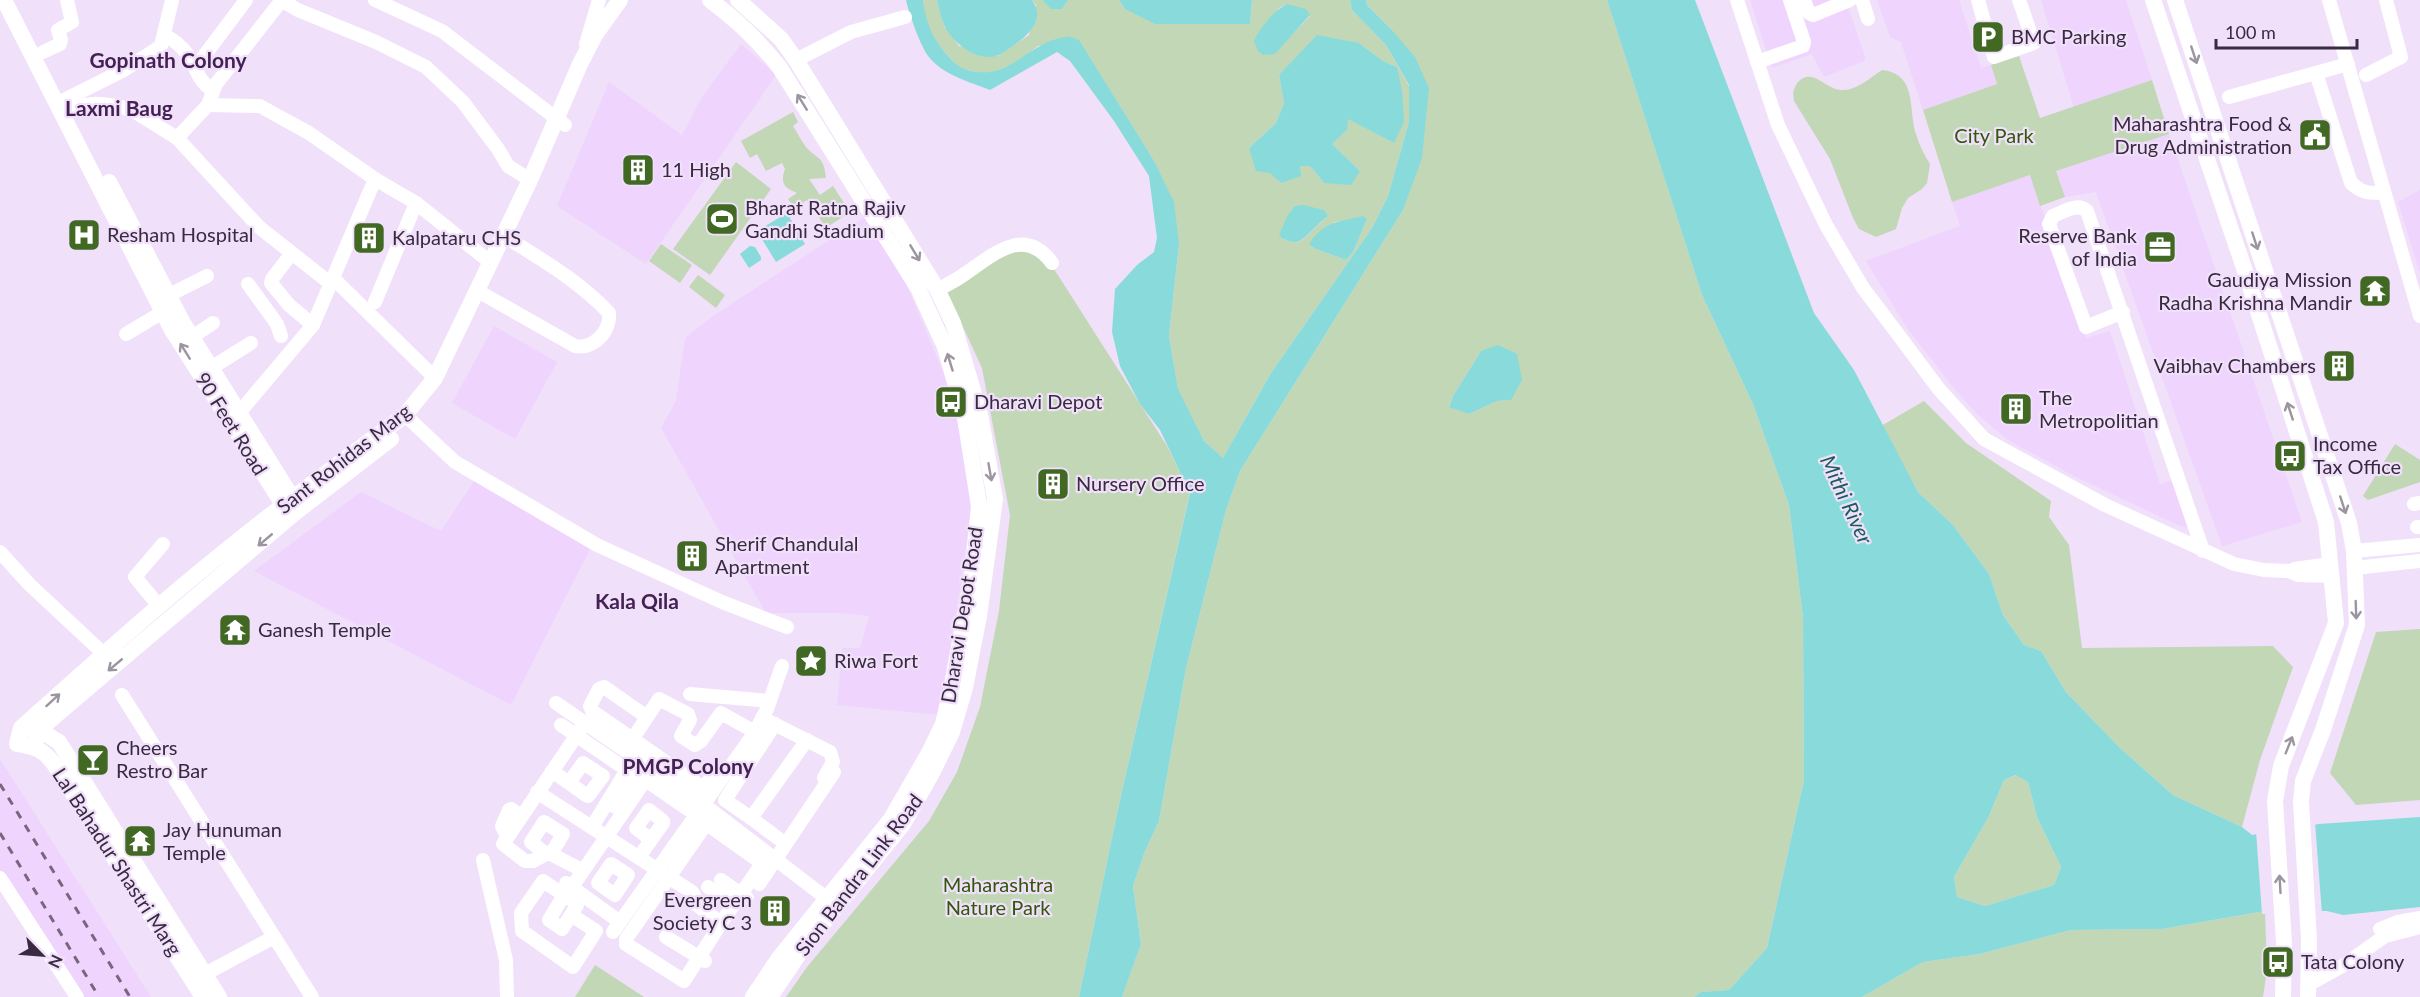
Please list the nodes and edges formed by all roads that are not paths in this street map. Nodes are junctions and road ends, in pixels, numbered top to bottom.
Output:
1 (4, 0) edge
2 (14, 0) edge
3 (67, 0) edge
4 (172, 0) edge
5 (246, 0) edge
6 (281, 0) edge
7 (375, 0) edge
8 (599, 0) edge
9 (620, 0) edge
10 (633, 0) edge
11 (710, 0) edge
12 (738, 0) edge
13 (1737, 0) edge
14 (1746, 0) edge
15 (1790, 0) edge
16 (1804, 0) edge
17 (1852, 0) edge
18 (1978, 0) edge
19 (2019, 0) edge
20 (2153, 0) edge
21 (2175, 0) edge
22 (2329, 0) edge
23 (2386, 0) edge
24 (905, 17) dead end
25 (1868, 19) dead end
26 (25, 30) junction
27 (164, 35) junction
28 (183, 38) junction
29 (43, 52) junction
30 (201, 60) junction
31 (796, 60) junction
32 (1762, 60) junction
33 (579, 64) junction
34 (2348, 64) junction
35 (2316, 73) junction
36 (2366, 75) dead end
37 (214, 87) junction
38 (2229, 97) dead end
39 (208, 105) junction
40 (65, 106) junction
41 (561, 122) junction
42 (838, 126) junction
43 (823, 136) junction
44 (177, 138) junction
45 (852, 166) junction
46 (535, 175) junction
47 (375, 179) junction
48 (2384, 192) junction
49 (416, 203) junction
50 (509, 239) junction
51 (292, 253) junction
52 (490, 262) junction
53 (1052, 263) dead end
54 (207, 276) dead end
55 (153, 278) junction
56 (332, 281) junction
57 (248, 284) dead end
58 (937, 289) junction
59 (483, 294) junction
60 (169, 295) junction
61 (375, 302) dead end
62 (163, 312) junction
63 (2122, 312) junction
64 (2420, 316) edge
65 (213, 323) dead end
66 (465, 325) junction
67 (182, 330) junction
68 (309, 330) junction
69 (126, 334) dead end
70 (251, 345) dead end
71 (212, 370) junction
72 (435, 378) junction
73 (235, 419) junction
74 (409, 419) junction
75 (291, 506) junction
76 (163, 544) dead end
77 (2420, 545) edge
78 (2203, 551) junction
79 (0, 552) edge
80 (2354, 560) junction
81 (2420, 561) edge
82 (202, 570) junction
83 (2331, 570) junction
84 (213, 584) junction
85 (156, 616) junction
86 (787, 627) dead end
87 (104, 654) junction
88 (782, 666) dead end
89 (690, 694) dead end
90 (122, 695) dead end
91 (770, 700) junction
92 (556, 703) dead end
93 (647, 717) junction
94 (768, 721) junction
95 (585, 723) junction
96 (561, 725) dead end
97 (751, 729) junction
98 (576, 735) junction
99 (28, 737) junction
100 (807, 740) junction
101 (629, 746) junction
102 (644, 764) junction
103 (552, 771) junction
104 (834, 772) dead end
105 (569, 783) dead end
106 (628, 788) junction
107 (537, 792) junction
108 (699, 809) junction
109 (711, 818) junction
110 (751, 818) junction
111 (599, 832) junction
112 (779, 839) junction
113 (651, 840) dead end
114 (593, 848) junction
115 (634, 854) junction
116 (772, 857) junction
117 (483, 860) dead end
118 (576, 867) junction
119 (657, 868) junction
120 (670, 877) junction
121 (0, 878) edge
122 (721, 880) dead end
123 (708, 887) dead end
124 (604, 888) dead end
125 (565, 889) junction
126 (741, 899) junction
127 (831, 901) junction
128 (571, 915) junction
129 (2420, 918) edge
130 (721, 923) junction
131 (2420, 927) edge
132 (2383, 932) junction
133 (274, 937) junction
134 (666, 937) dead end
135 (703, 960) junction
136 (205, 974) junction
137 (2308, 986) edge
138 (687, 993) dead end
139 (77, 997) edge
140 (203, 997) edge
141 (219, 997) edge
142 (312, 997) edge
143 (507, 997) edge
144 (753, 997) edge
145 (770, 997) edge
146 (2283, 997) edge

1 - 26 main road, 90 Feet Road
2 - 26 main road, 90 Feet Road
3 - 29 street
4 - 27 street
5 - 30 street
6 - 37 street
6 - 46 street
7 - 41 street
8 - 33 street
9 - 33 main road, Sant Rohidas Marg
10 - 41 main road, Sant Rohidas Marg
43 -> 11 main road, Dharavi Depot Road
12 - 31 main road, Sion Bandra Link Road
13 - 32 street
14 - 32 street
15 - 32 street
16 - 17 street
17 - 25 street
18 - 19 street
83 -> 20 main road
21 -> 80 main road
22 - 34 street
23 - 36 street
24 - 31 street
26 - 29 main road, 90 Feet Road
26 - 40 main road, 90 Feet Road
27 - 28 street
27 - 40 street
28 - 30 street
28 - 37 street
29 - 40 main road, 90 Feet Road
30 - 37 street
31 - 42 main road, Sion Bandra Link Road
32 - 78 street
33 - 41 main road, Sant Rohidas Marg
34 - 35 street
34 - 48 street
35 - 38 street
35 - 48 street
37 - 39 street
39 - 44 street
39 - 47 street
40 - 44 street
40 - 55 main road, 90 Feet Road
41 - 46 main road, Sant Rohidas Marg
42 - 43 main road
42 - 45 main road, Sion Bandra Link Road
43 - 45 main road, Dharavi Depot Road
44 - 51 street
45 -> 58 main road, Sion Bandra Link Road
127 -> 45 main road, Dharavi Depot Road
46 - 50 main road, Sant Rohidas Marg
46 - 52 main road, Sant Rohidas Marg
47 - 49 street
47 - 56 street
48 - 64 street
49 - 52 street
49 - 61 street
50 - 59 main road, Sant Rohidas Marg
50 - 59 street
51 - 56 street
51 - 68 street
52 - 66 main road, Sant Rohidas Marg
53 - 58 street
54 - 60 street
55 - 60 main road, 90 Feet Road
55 - 62 main road, 90 Feet Road
56 - 68 street
56 - 72 street
57 - 68 street
58 -> 127 main road, Sion Bandra Link Road
59 - 66 main road, Sant Rohidas Marg
60 - 67 main road, 90 Feet Road
62 - 67 main road, 90 Feet Road
62 - 69 street
63 - 63 street
63 - 78 street
65 - 67 street
66 - 72 main road, Sant Rohidas Marg
66 - 74 main road, Sant Rohidas Marg
67 - 71 main road, 90 Feet Road
73 -> 67 main road, 90 Feet Road
68 - 73 street
70 - 71 street
71 - 73 main road, 90 Feet Road
72 - 74 main road, Sant Rohidas Marg
73 - 75 main road, 90 Feet Road
74 - 75 main road, Sant Rohidas Marg
74 - 86 street
75 - 82 main road, Sant Rohidas Marg
75 -> 84 main road, Sant Rohidas Marg
76 - 85 street
77 - 80 street
78 - 83 street
79 - 87 street
80 - 81 street
80 -> 137 main road
82 - 84 main road
82 - 85 main road, Sant Rohidas Marg
146 -> 83 main road
84 - 85 main road, Sant Rohidas Marg
85 - 87 main road, Sant Rohidas Marg
85 -> 99 main road, Sant Rohidas Marg
99 -> 87 main road, Sant Rohidas Marg
88 - 91 street
89 - 91 street
90 - 133 street
91 - 94 street
92 - 95 street
93 - 97 street
93 - 101 street
93 - 101 street
94 - 97 street
94 - 100 street
94 - 110 street
95 - 98 street
95 - 101 street
96 - 98 street
97 - 101 street
97 - 108 street
98 - 103 street
98 - 106 street
99 - 136 main road, Lal Bahadur Shastri Marg
99 - 140 main road, Lal Bahadur Shastri Marg
100 - 110 street
100 - 112 street
101 - 102 street
102 - 106 street
102 - 108 street
103 - 105 street
103 - 107 street
104 - 116 street
106 - 108 street
106 - 111 street
107 - 111 street
107 - 118 street
108 - 109 street
108 - 119 street
109 - 116 street
109 - 120 street
109 - 126 street
110 - 112 street
111 - 114 street
111 - 115 street
112 - 116 street
113 - 115 street
114 - 118 street
114 - 125 street
115 - 119 street
115 - 124 street
116 - 126 street
116 - 127 street
117 - 143 street
118 - 125 street
119 - 120 street
119 - 125 street
120 - 130 street
120 - 135 street
121 - 139 street
122 - 126 street
123 - 126 street
125 - 128 street
125 - 128 street
125 - 128 street
126 - 130 street
126 - 135 street
127 - 144 main road, Dharavi Depot Road
127 - 145 main road, Sion Bandra Link Road
129 - 132 street
130 - 135 street
131 - 132 street
132 - 137 street
133 - 136 street
133 - 142 street
134 - 135 street
135 - 138 street
136 - 141 main road, Lal Bahadur Shastri Marg

